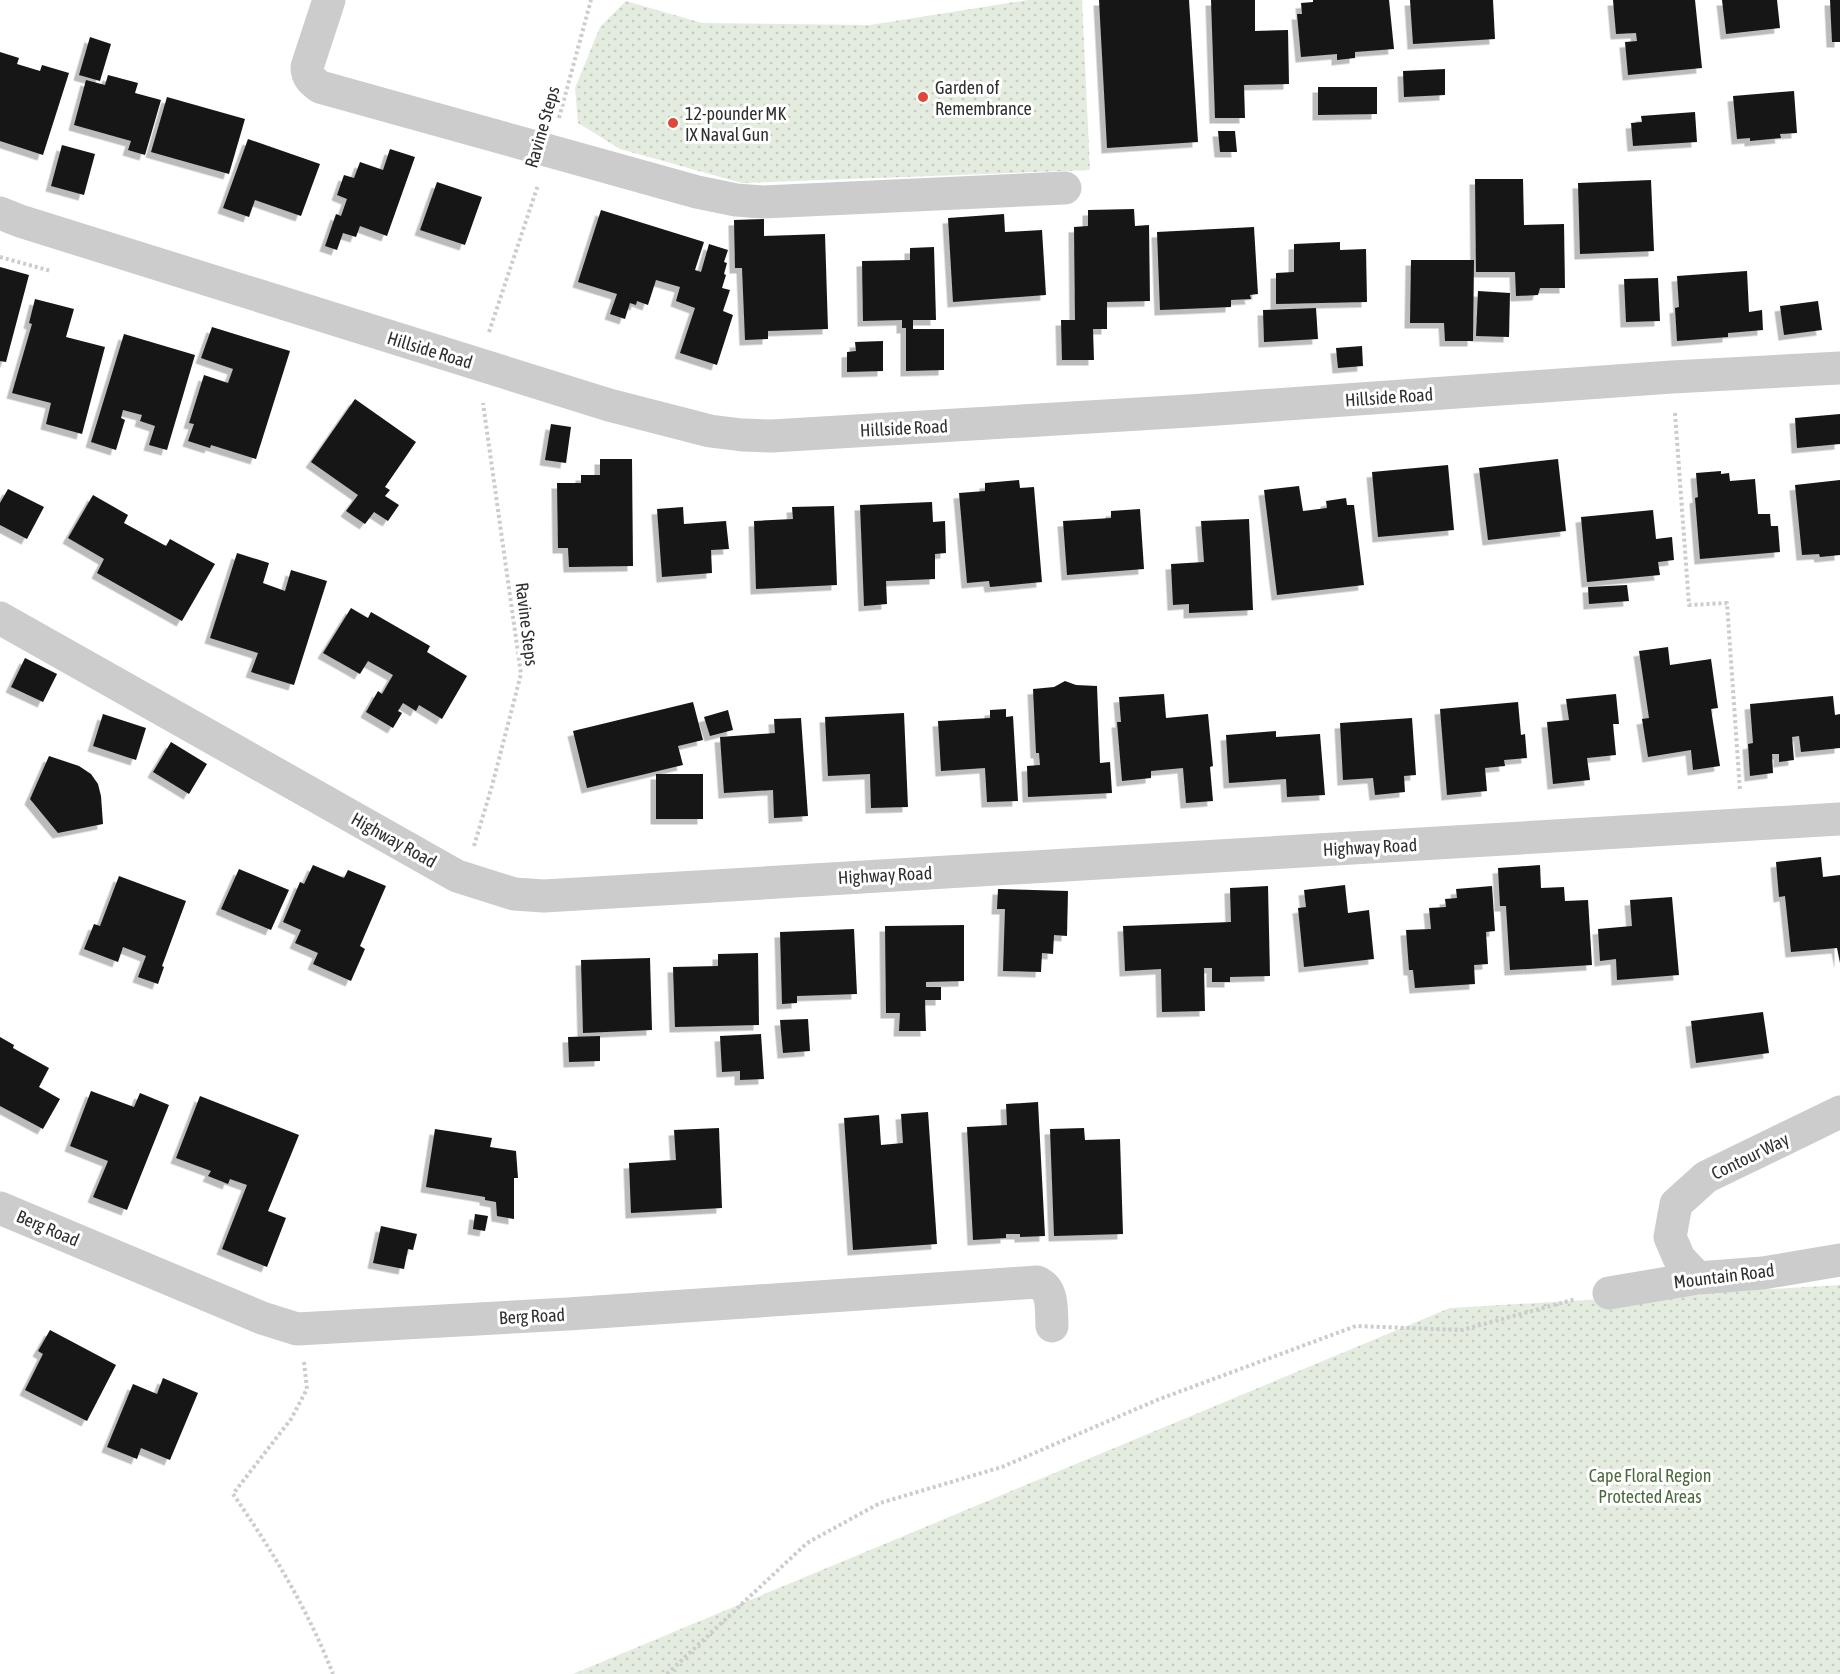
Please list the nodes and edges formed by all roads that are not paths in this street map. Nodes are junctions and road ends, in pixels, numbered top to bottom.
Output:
1 (329, 0) edge
2 (1065, 188) dead end
3 (0, 213) edge
4 (1840, 368) edge
5 (0, 618) edge
6 (1840, 819) edge
7 (1840, 1112) edge
8 (0, 1208) edge
9 (1840, 1260) edge
10 (1698, 1278) junction
11 (1609, 1293) road end
12 (1052, 1326) dead end

1 - 2 street
3 - 4 street, Hillside Road
5 - 6 street, Highway Road
7 - 10 street, Contour Way
8 - 12 street, Berg Road
9 - 10 street, Mountain Road
10 - 11 street, Mountain Road

